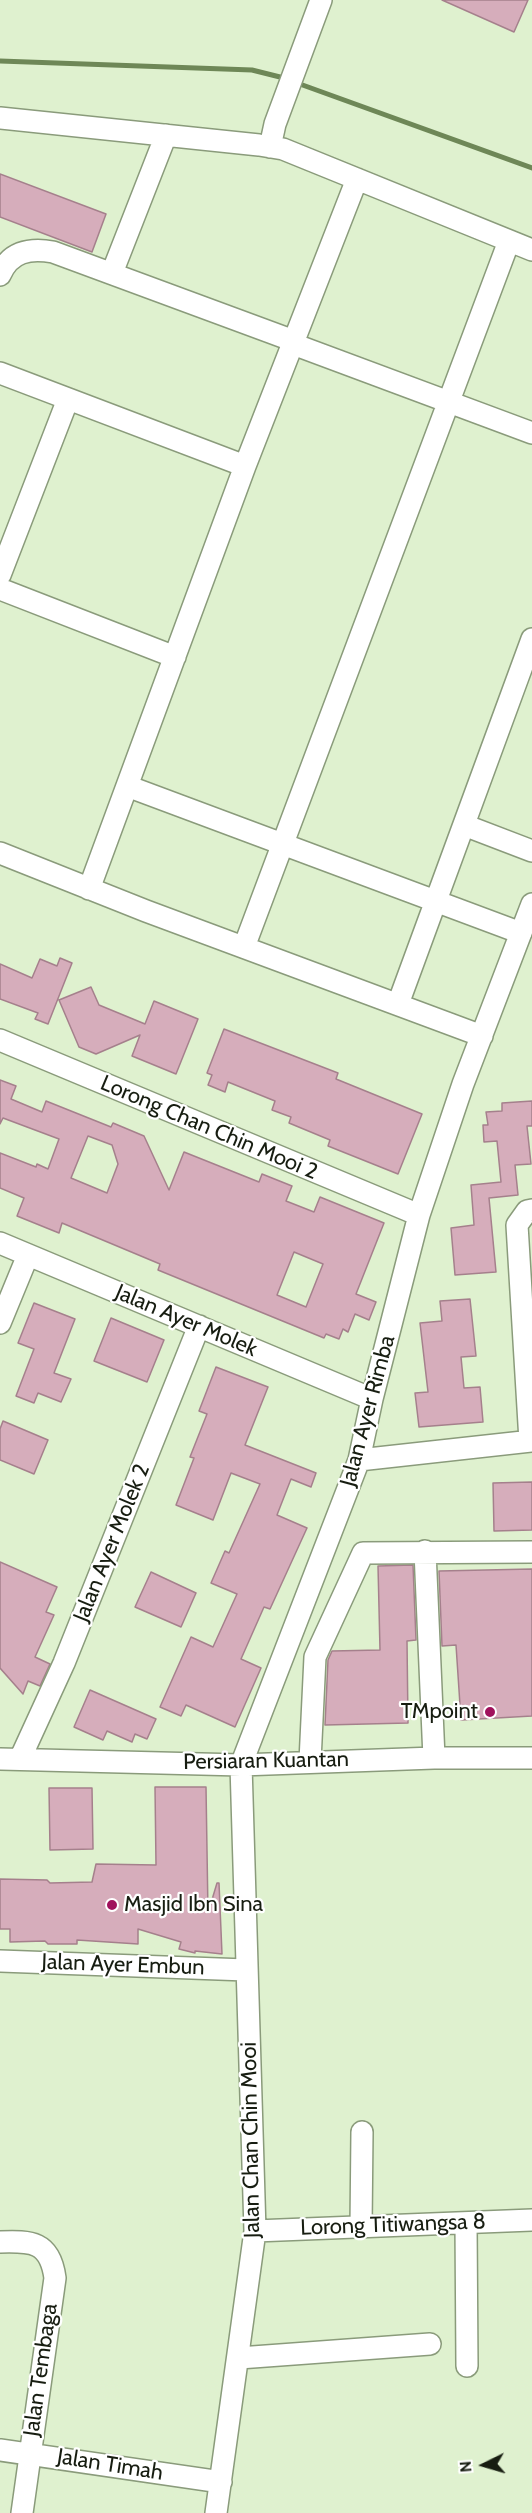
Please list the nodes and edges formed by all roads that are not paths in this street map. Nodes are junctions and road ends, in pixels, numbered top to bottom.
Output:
1 (321, 0) edge
2 (0, 118) edge
3 (166, 135) junction
4 (270, 147) junction
5 (357, 179) junction
6 (509, 241) junction
7 (532, 250) edge
8 (112, 273) junction
9 (0, 274) edge
10 (293, 342) junction
11 (0, 373) edge
12 (68, 399) junction
13 (448, 402) junction
14 (532, 433) edge
15 (245, 466) junction
16 (0, 575) edge
17 (0, 589) edge
18 (532, 639) edge
19 (175, 657) junction
20 (127, 786) junction
21 (464, 825) junction
22 (283, 844) junction
23 (532, 851) edge
24 (0, 853) edge
25 (89, 889) junction
26 (435, 902) junction
27 (532, 904) edge
28 (521, 933) junction
29 (244, 947) junction
30 (398, 1004) junction
31 (482, 1036) junction
32 (0, 1040) edge
33 (532, 1210) edge
34 (419, 1215) junction
35 (0, 1243) edge
36 (28, 1255) junction
37 (0, 1323) edge
38 (199, 1326) junction
39 (372, 1399) junction
40 (531, 1441) edge
41 (359, 1460) junction
42 (425, 1551) junction
43 (532, 1551) edge
44 (434, 1758) junction
45 (532, 1758) edge
46 (10, 1759) edge
47 (310, 1761) junction
48 (241, 1765) junction
49 (0, 1961) edge
50 (246, 1970) junction
51 (362, 2132) dead end
52 (532, 2220) edge
53 (466, 2223) junction
54 (361, 2227) junction
55 (255, 2231) junction
56 (0, 2242) edge
57 (430, 2344) dead end
58 (239, 2358) junction
59 (467, 2366) dead end
60 (0, 2450) edge
61 (29, 2453) junction
62 (220, 2482) junction
63 (22, 2513) edge
64 (216, 2513) edge

1 - 4 street
2 - 3 street
3 - 4 street
3 - 8 street
4 - 5 street
5 - 6 street
5 - 10 street
6 - 7 street
6 - 13 street
8 - 9 street
8 - 10 street
10 - 13 street
10 - 15 street
11 - 12 street
12 - 15 street
12 - 16 street
13 - 14 street
13 - 22 street
15 - 19 street
17 - 19 street
18 - 21 street
19 - 20 street
20 - 22 street
20 - 25 street
21 - 23 street
21 - 26 street
22 - 26 street
22 - 29 street
24 - 25 street
25 - 29 street
26 - 28 street
26 - 30 street
27 - 28 street, Jalan Ayer Rimba
28 - 31 street, Jalan Ayer Rimba
29 - 30 street
30 - 31 street
31 - 34 street, Jalan Ayer Rimba
32 - 34 street, Lorong Chan Chin Mooi 2
33 - 40 street
34 - 39 street, Jalan Ayer Rimba
35 - 36 street, Jalan Ayer Molek
36 - 37 street
36 - 38 street, Jalan Ayer Molek
38 - 39 street, Jalan Ayer Molek
38 - 46 street, Jalan Ayer Molek 2
39 - 41 street, Jalan Ayer Rimba
40 - 41 street
41 - 48 street, Jalan Ayer Rimba
42 - 43 street
42 - 44 street
42 - 47 street
44 - 45 street, Persiaran Kuantan
44 - 47 street, Persiaran Kuantan
46 - 48 street, Persiaran Kuantan
47 - 48 street, Persiaran Kuantan
48 - 50 street, Jalan Chan Chin Mooi
49 - 50 street, Jalan Ayer Embun
50 - 55 street, Jalan Chan Chin Mooi
51 - 54 street
52 - 53 street, Lorong Titiwangsa 8
53 - 54 street, Lorong Titiwangsa 8
53 - 59 street
54 - 55 street, Lorong Titiwangsa 8
55 - 58 street, Jalan Chan Chin Mooi
56 - 61 street, Jalan Tembaga
57 - 58 street
58 - 62 street, Jalan Chan Chin Mooi
60 - 61 street, Jalan Timah
61 - 62 street, Jalan Timah
61 - 63 street, Jalan Tembaga
62 - 64 street, Jalan Chan Chin Mooi

